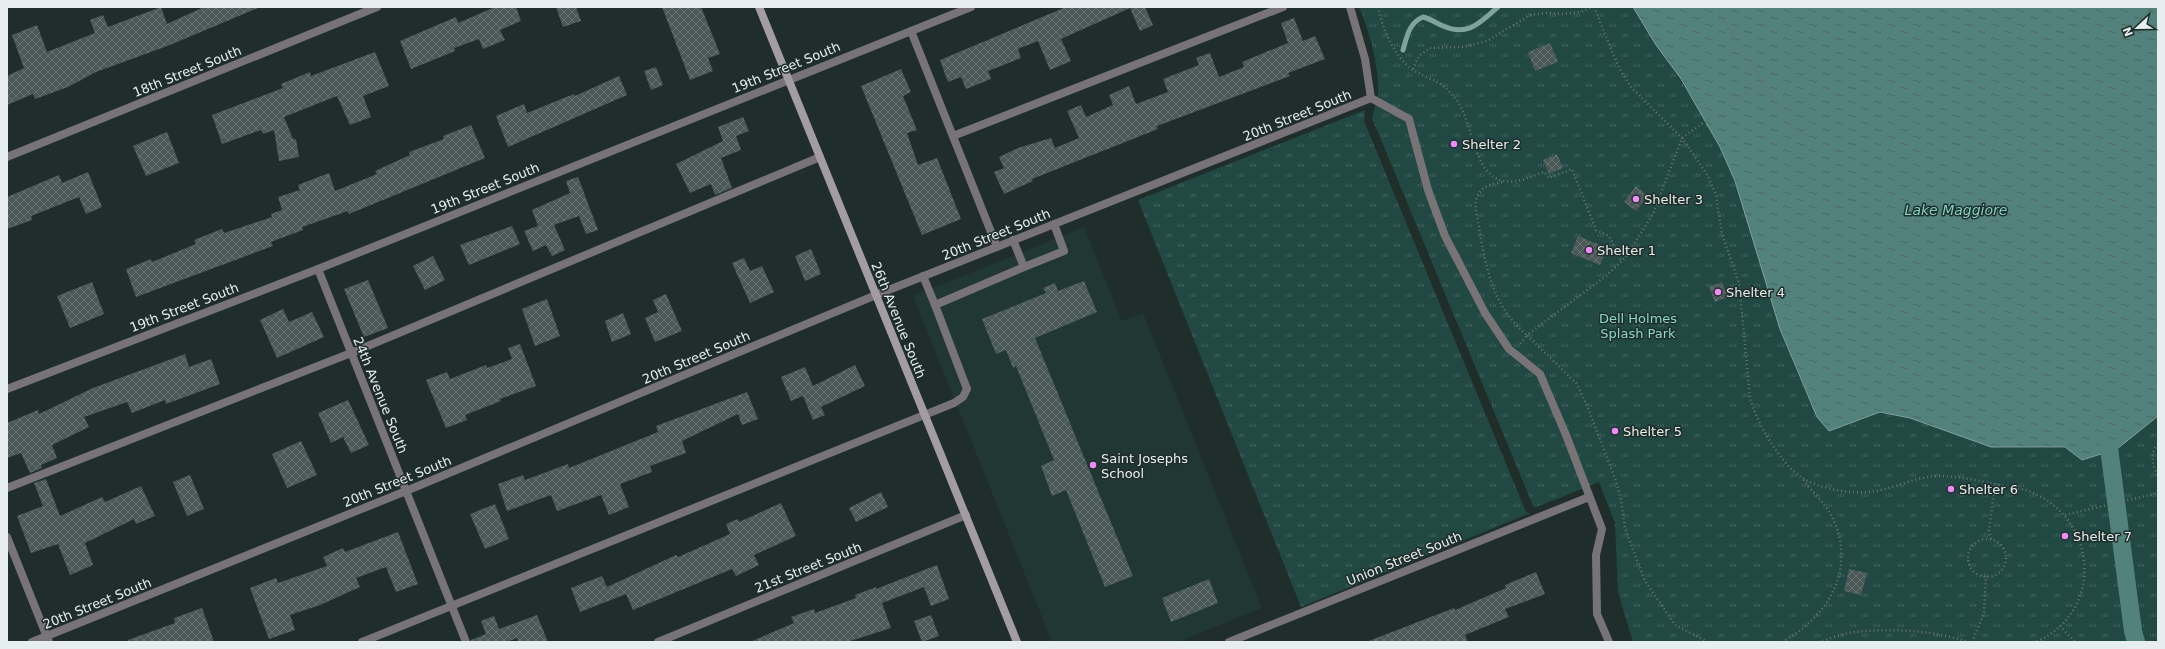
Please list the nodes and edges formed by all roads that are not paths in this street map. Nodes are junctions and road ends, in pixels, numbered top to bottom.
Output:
1 (377, 7) edge
2 (759, 7) edge
3 (971, 7) edge
4 (1283, 7) edge
5 (1350, 7) edge
6 (912, 31) junction
7 (788, 79) junction
8 (1370, 98) junction
9 (953, 136) junction
10 (7, 157) edge
11 (820, 157) junction
12 (1054, 224) junction
13 (1013, 240) junction
14 (996, 247) junction
15 (1024, 268) junction
16 (318, 269) junction
17 (923, 276) junction
18 (876, 295) junction
19 (935, 305) junction
20 (351, 353) junction
21 (7, 389) edge
22 (924, 416) junction
23 (7, 488) edge
24 (406, 491) junction
25 (1589, 497) junction
26 (966, 515) junction
27 (7, 538) edge
28 (451, 605) junction
29 (48, 639) edge
30 (32, 642) edge
31 (362, 642) edge
32 (466, 642) edge
33 (658, 642) edge
34 (1017, 642) edge
35 (1229, 642) edge
36 (1609, 642) edge

1 - 10 street, 18th Street South
2 - 7 street, 26th Avenue South
3 - 6 street, 19th Street South
4 - 9 street
5 - 8 street
6 - 7 street, 19th Street South
6 - 9 street
7 - 11 street, 26th Avenue South
7 - 16 street, 19th Street South
8 - 12 street, 20th Street South
8 - 25 street
9 - 14 street
11 - 18 street, 26th Avenue South
11 - 20 street
12 - 13 street, 20th Street South
12 - 15 street
13 - 14 street, 20th Street South
13 - 15 street
14 - 17 street, 20th Street South
15 - 19 street
16 - 20 street, 24th Avenue South
16 - 21 street, 19th Street South
17 - 18 street, 20th Street South
17 - 19 street
18 - 22 street, 26th Avenue South
18 - 24 street, 20th Street South
19 - 22 street
20 - 23 street
20 - 24 street, 24th Avenue South
22 - 26 street, 26th Avenue South
22 - 28 street
24 - 28 street, 24th Avenue South
24 - 29 street, 20th Street South
25 - 35 street, Union Street South
25 - 36 street
26 - 33 street, 21st Street South
26 - 34 street, 26th Avenue South
27 - 29 street
28 - 31 street
28 - 32 street, 24th Avenue South
29 - 30 street, 20th Street South

